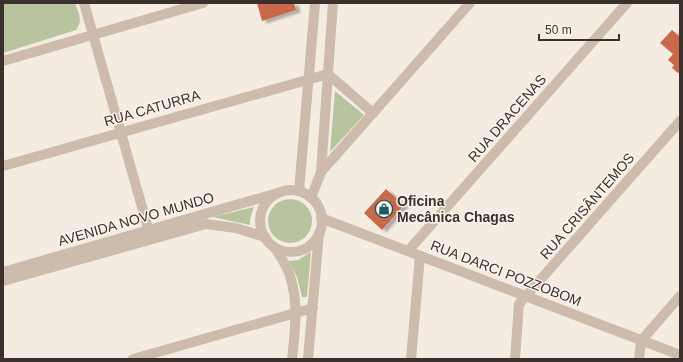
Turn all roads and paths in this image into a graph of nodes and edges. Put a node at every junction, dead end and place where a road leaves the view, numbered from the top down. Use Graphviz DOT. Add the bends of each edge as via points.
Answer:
graph roads {
  1 [pos="84,3"];
  2 [pos="203,3"];
  3 [pos="315,3"];
  4 [pos="333,3"];
  5 [pos="470,3"];
  6 [pos="627,3"];
  7 [pos="93,34"];
  8 [pos="3,61"];
  9 [pos="328,74"];
  10 [pos="310,79"];
  11 [pos="373,113"];
  12 [pos="680,121"];
  13 [pos="121,132"];
  14 [pos="3,166"];
  15 [pos="321,172"];
  16 [pos="299,191"];
  17 [pos="278,193"];
  18 [pos="311,198"];
  19 [pos="321,218"];
  20 [pos="319,232"];
  21 [pos="150,234"];
  22 [pos="265,237"];
  23 [pos="274,246"];
  24 [pos="408,251"];
  25 [pos="420,256"];
  26 [pos="3,272"];
  27 [pos="3,281"];
  28 [pos="526,296"];
  29 [pos="680,296"];
  30 [pos="313,308"];
  31 [pos="296,312"];
  32 [pos="641,340"];
  33 [pos="680,355"];
  34 [pos="133,359"];
  35 [pos="292,359"];
  36 [pos="308,359"];
  37 [pos="412,359"];
  38 [pos="515,359"];
  39 [pos="639,359"];
  1 -- 7 [label="street"];
  2 -- 7 [label="street"];
  3 -- 10 [label="street"];
  4 -- 9 [label="street"];
  5 -- 11 [label="street"];
  6 -- 24 [label="street, RUA DRACENAS"];
  7 -- 8 [label="street"];
  7 -- 13 [label="street"];
  9 -- 10 [label="street, RUA CATURRA"];
  9 -- 11 [label="street"];
  9 -- 15 [label="street"];
  10 -- 13 [label="street, RUA CATURRA"];
  10 -- 16 [label="street"];
  11 -- 15 [label="street"];
  12 -- 28 [label="street, RUA CRISÂNTEMOS"];
  13 -- 14 [label="street, RUA CATURRA"];
  13 -- 21 [label="street"];
  15 -- 18 [label="street"];
  16 -- 17 [label="street"];
  16 -- 18 [label="street"];
  17 -- 21 [label="street, AVENIDA NOVO MUNDO"];
  17 -- 22 [label="street" via="267,201 261,212 260,225"];
  18 -- 19 [label="street"];
  19 -- 20 [label="street"];
  19 -- 24 [label="street, RUA DARCI POZZOBOM"];
  20 -- 23 [label="street" via="310,244 299,250 286,251"];
  20 -- 30 [label="street"];
  21 -- 22 [label="street" via="206,224 236,228"];
  21 -- 26 [label="street, AVENIDA NOVO MUNDO"];
  21 -- 27 [label="street, AVENIDA NOVO MUNDO"];
  22 -- 23 [label="street"];
  23 -- 31 [label="street" via="290,276"];
  24 -- 25 [label="street, RUA DARCI POZZOBOM"];
  25 -- 28 [label="street, RUA DARCI POZZOBOM"];
  25 -- 37 [label="street"];
  28 -- 32 [label="street, RUA DARCI POZZOBOM"];
  28 -- 38 [label="street, RUA CRISÂNTEMOS" via="519,304"];
  29 -- 32 [label="street"];
  30 -- 31 [label="street"];
  30 -- 36 [label="street"];
  31 -- 34 [label="street"];
  31 -- 35 [label="street"];
  32 -- 33 [label="street, RUA DARCI POZZOBOM"];
  32 -- 39 [label="street"];
}
